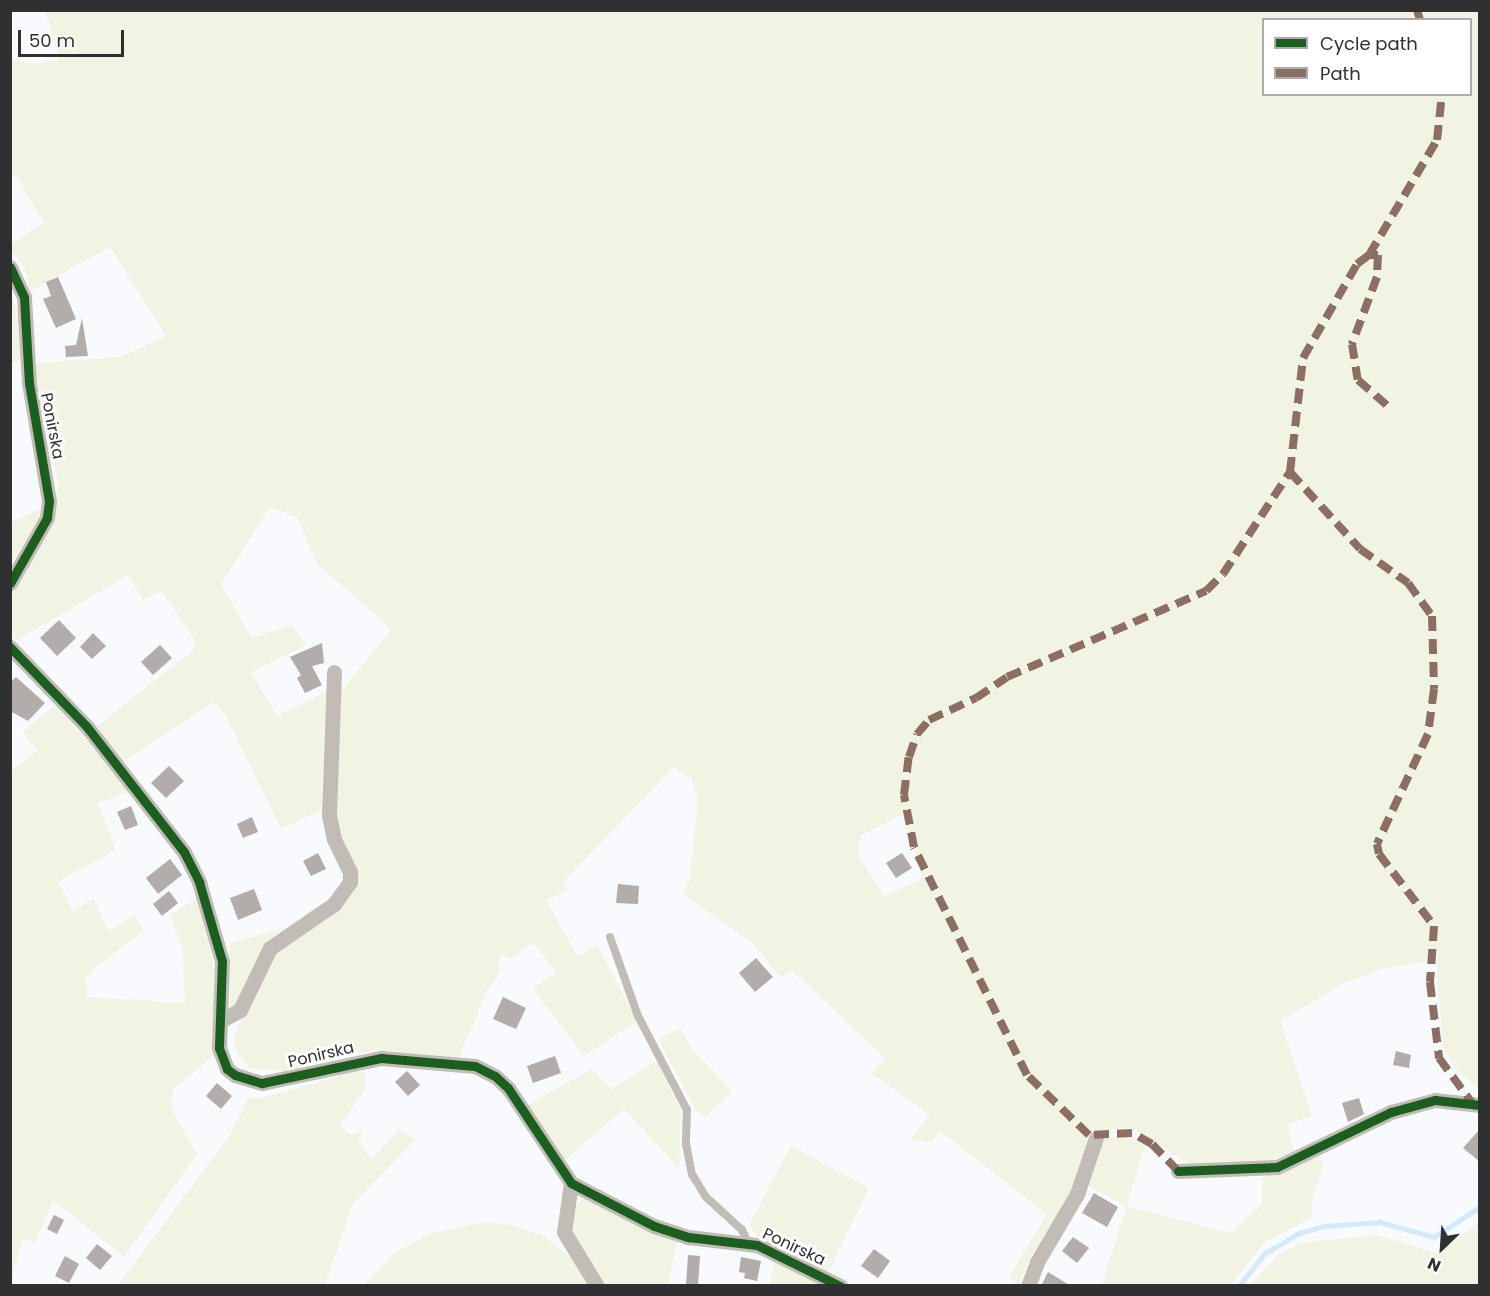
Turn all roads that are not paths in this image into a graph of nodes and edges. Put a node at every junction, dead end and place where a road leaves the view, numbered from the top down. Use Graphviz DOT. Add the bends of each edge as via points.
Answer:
graph roads {
  1 [pos="10,267"];
  2 [pos="10,584"];
  3 [pos="10,647"];
  4 [pos="334,672"];
  5 [pos="610,937"];
  6 [pos="222,1020"];
  7 [pos="1479,1105"];
  8 [pos="1096,1138"];
  9 [pos="1178,1171"];
  10 [pos="571,1183"];
  11 [pos="748,1243"];
  12 [pos="597,1286"];
  13 [pos="840,1286"];
  14 [pos="1028,1286"];
  1 -- 2 [label="street, Ponirska" via="24,297 28,383 49,501 46,518"];
  3 -- 6 [label="street, Ponirska" via="87,727 184,852 199,882 222,961"];
  4 -- 6 [label="street" via="329,815 350,882 334,904 276,942 240,1010"];
  5 -- 11 [label="lane" via="638,1016 687,1110 692,1174 706,1197 742,1230"];
  6 -- 10 [label="street, Ponirska" via="222,1059 227,1069 249,1082 262,1083 381,1058 463,1063 485,1070 508,1088"];
  7 -- 9 [label="street" via="1435,1100 1391,1112 1277,1167"];
  8 -- 14 [label="street" via="1077,1194 1037,1262"];
  10 -- 11 [label="street, Ponirska" via="672,1233"];
  10 -- 12 [label="street" via="564,1232"];
  11 -- 13 [label="street, Ponirska"];
}
